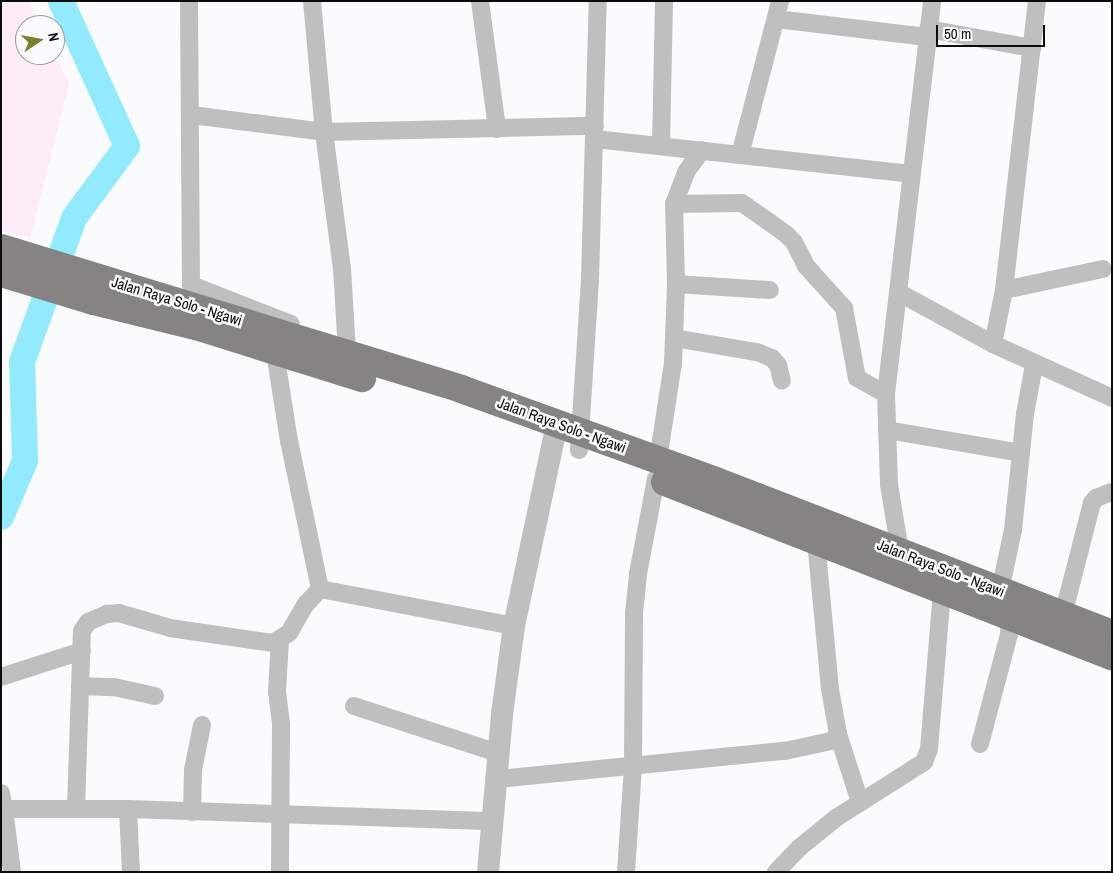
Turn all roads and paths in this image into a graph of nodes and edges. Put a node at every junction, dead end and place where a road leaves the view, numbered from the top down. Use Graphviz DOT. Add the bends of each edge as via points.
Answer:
graph roads {
  1 [pos="189,1"];
  2 [pos="312,1"];
  3 [pos="480,1"];
  4 [pos="598,1"];
  5 [pos="664,1"];
  6 [pos="780,1"];
  7 [pos="932,1"];
  8 [pos="1037,1"];
  9 [pos="776,19"];
  10 [pos="928,33"];
  11 [pos="1032,48"];
  12 [pos="192,115"];
  13 [pos="497,129"];
  14 [pos="324,132"];
  15 [pos="595,132"];
  16 [pos="661,145"];
  17 [pos="702,150"];
  18 [pos="740,155"];
  19 [pos="911,174"];
  20 [pos="674,204"];
  21 [pos="8,262"];
  22 [pos="1102,270"];
  23 [pos="676,284"];
  24 [pos="85,286"];
  25 [pos="770,290"];
  26 [pos="1004,290"];
  27 [pos="898,292"];
  28 [pos="674,338"];
  29 [pos="993,344"];
  30 [pos="347,348"];
  31 [pos="275,353"];
  32 [pos="1034,365"];
  33 [pos="782,381"];
  34 [pos="886,394"];
  35 [pos="1112,398"];
  36 [pos="887,430"];
  37 [pos="568,437"];
  38 [pos="1021,453"];
  39 [pos="657,469"];
  40 [pos="1112,492"];
  41 [pos="816,542"];
  42 [pos="900,552"];
  43 [pos="320,589"];
  44 [pos="942,591"];
  45 [pos="1000,591"];
  46 [pos="1063,615"];
  47 [pos="1010,618"];
  48 [pos="514,626"];
  49 [pos="1112,634"];
  50 [pos="280,640"];
  51 [pos="82,651"];
  52 [pos="1112,656"];
  53 [pos="1,677"];
  54 [pos="80,686"];
  55 [pos="155,696"];
  56 [pos="354,706"];
  57 [pos="202,725"];
  58 [pos="838,734"];
  59 [pos="980,744"];
  60 [pos="498,754"];
  61 [pos="633,766"];
  62 [pos="496,779"];
  63 [pos="2,801"];
  64 [pos="860,802"];
  65 [pos="76,809"];
  66 [pos="128,809"];
  67 [pos="192,812"];
  68 [pos="281,816"];
  69 [pos="494,821"];
  70 [pos="4,837"];
  71 [pos="12,872"];
  72 [pos="131,872"];
  73 [pos="280,872"];
  74 [pos="488,872"];
  75 [pos="626,872"];
  76 [pos="776,872"];
  1 -- 12 [label="street"];
  2 -- 14 [label="street"];
  3 -- 13 [label="street"];
  4 -- 15 [label="street"];
  5 -- 16 [label="street"];
  6 -- 9 [label="street"];
  7 -- 10 [label="street"];
  8 -- 11 [label="street"];
  9 -- 10 [label="street"];
  9 -- 18 [label="street"];
  10 -- 11 [label="street"];
  10 -- 19 [label="street"];
  11 -- 26 [label="street"];
  12 -- 14 [label="street"];
  12 -- 30 [label="street" via="192,286"];
  13 -- 14 [label="street"];
  13 -- 15 [label="street"];
  14 -- 30 [label="street" via="342,268"];
  15 -- 16 [label="street"];
  15 -- 37 [label="street"];
  16 -- 17 [label="street"];
  17 -- 18 [label="street"];
  17 -- 20 [label="street" via="686,172"];
  18 -- 19 [label="street"];
  19 -- 27 [label="street"];
  20 -- 23 [label="street"];
  20 -- 34 [label="street" via="742,203 786,234 794,242 806,266 844,308 857,378"];
  21 -- 24 [label="highway, Jalan Raya Solo - Ngawi"];
  22 -- 26 [label="street"];
  23 -- 25 [label="street"];
  23 -- 28 [label="street"];
  24 -- 30 [label="highway, Jalan Raya Solo - Ngawi"];
  24 -- 31 [label="highway, Jalan Raya Solo - Ngawi"];
  26 -- 29 [label="street"];
  27 -- 29 [label="street"];
  27 -- 34 [label="street"];
  28 -- 33 [label="street" via="757,352 772,358 778,365"];
  28 -- 39 [label="street"];
  29 -- 32 [label="street"];
  30 -- 37 [label="highway, Jalan Raya Solo - Ngawi" via="461,389"];
  31 -- 37 [label="highway, Jalan Raya Solo - Ngawi"];
  31 -- 43 [label="street" via="288,441"];
  32 -- 35 [label="street"];
  32 -- 38 [label="street"];
  34 -- 36 [label="street"];
  36 -- 38 [label="street"];
  36 -- 42 [label="street" via="889,484"];
  37 -- 39 [label="highway, Jalan Raya Solo - Ngawi"];
  37 -- 48 [label="street"];
  38 -- 45 [label="street" via="1013,530"];
  39 -- 41 [label="highway, Jalan Raya Solo - Ngawi"];
  39 -- 42 [label="highway, Jalan Raya Solo - Ngawi"];
  39 -- 61 [label="street" via="634,613"];
  40 -- 46 [label="street" via="1092,503"];
  41 -- 44 [label="highway, Jalan Raya Solo - Ngawi"];
  41 -- 58 [label="street" via="830,689"];
  42 -- 45 [label="highway, Jalan Raya Solo - Ngawi"];
  43 -- 48 [label="street"];
  43 -- 50 [label="street"];
  44 -- 47 [label="highway, Jalan Raya Solo - Ngawi"];
  44 -- 64 [label="street" via="927,756 910,772"];
  45 -- 46 [label="highway, Jalan Raya Solo - Ngawi"];
  46 -- 49 [label="highway, Jalan Raya Solo - Ngawi"];
  47 -- 52 [label="highway, Jalan Raya Solo - Ngawi"];
  47 -- 59 [label="street"];
  48 -- 60 [label="street"];
  50 -- 51 [label="street" via="262,643 170,628 119,612 88,622 82,631"];
  50 -- 68 [label="street" via="277,692 281,725"];
  51 -- 53 [label="street"];
  51 -- 54 [label="street"];
  54 -- 55 [label="street" via="114,687"];
  54 -- 65 [label="street"];
  56 -- 60 [label="street"];
  57 -- 67 [label="street" via="193,770"];
  58 -- 61 [label="street" via="818,746"];
  58 -- 64 [label="street"];
  60 -- 62 [label="street"];
  61 -- 62 [label="street"];
  61 -- 75 [label="street"];
  62 -- 69 [label="street"];
  63 -- 65 [label="street"];
  63 -- 70 [label="street"];
  64 -- 76 [label="street" via="799,848"];
  65 -- 66 [label="street"];
  66 -- 67 [label="street"];
  66 -- 72 [label="street"];
  67 -- 68 [label="street"];
  68 -- 69 [label="street"];
  68 -- 73 [label="street"];
  69 -- 74 [label="street"];
  70 -- 71 [label="street"];
}
